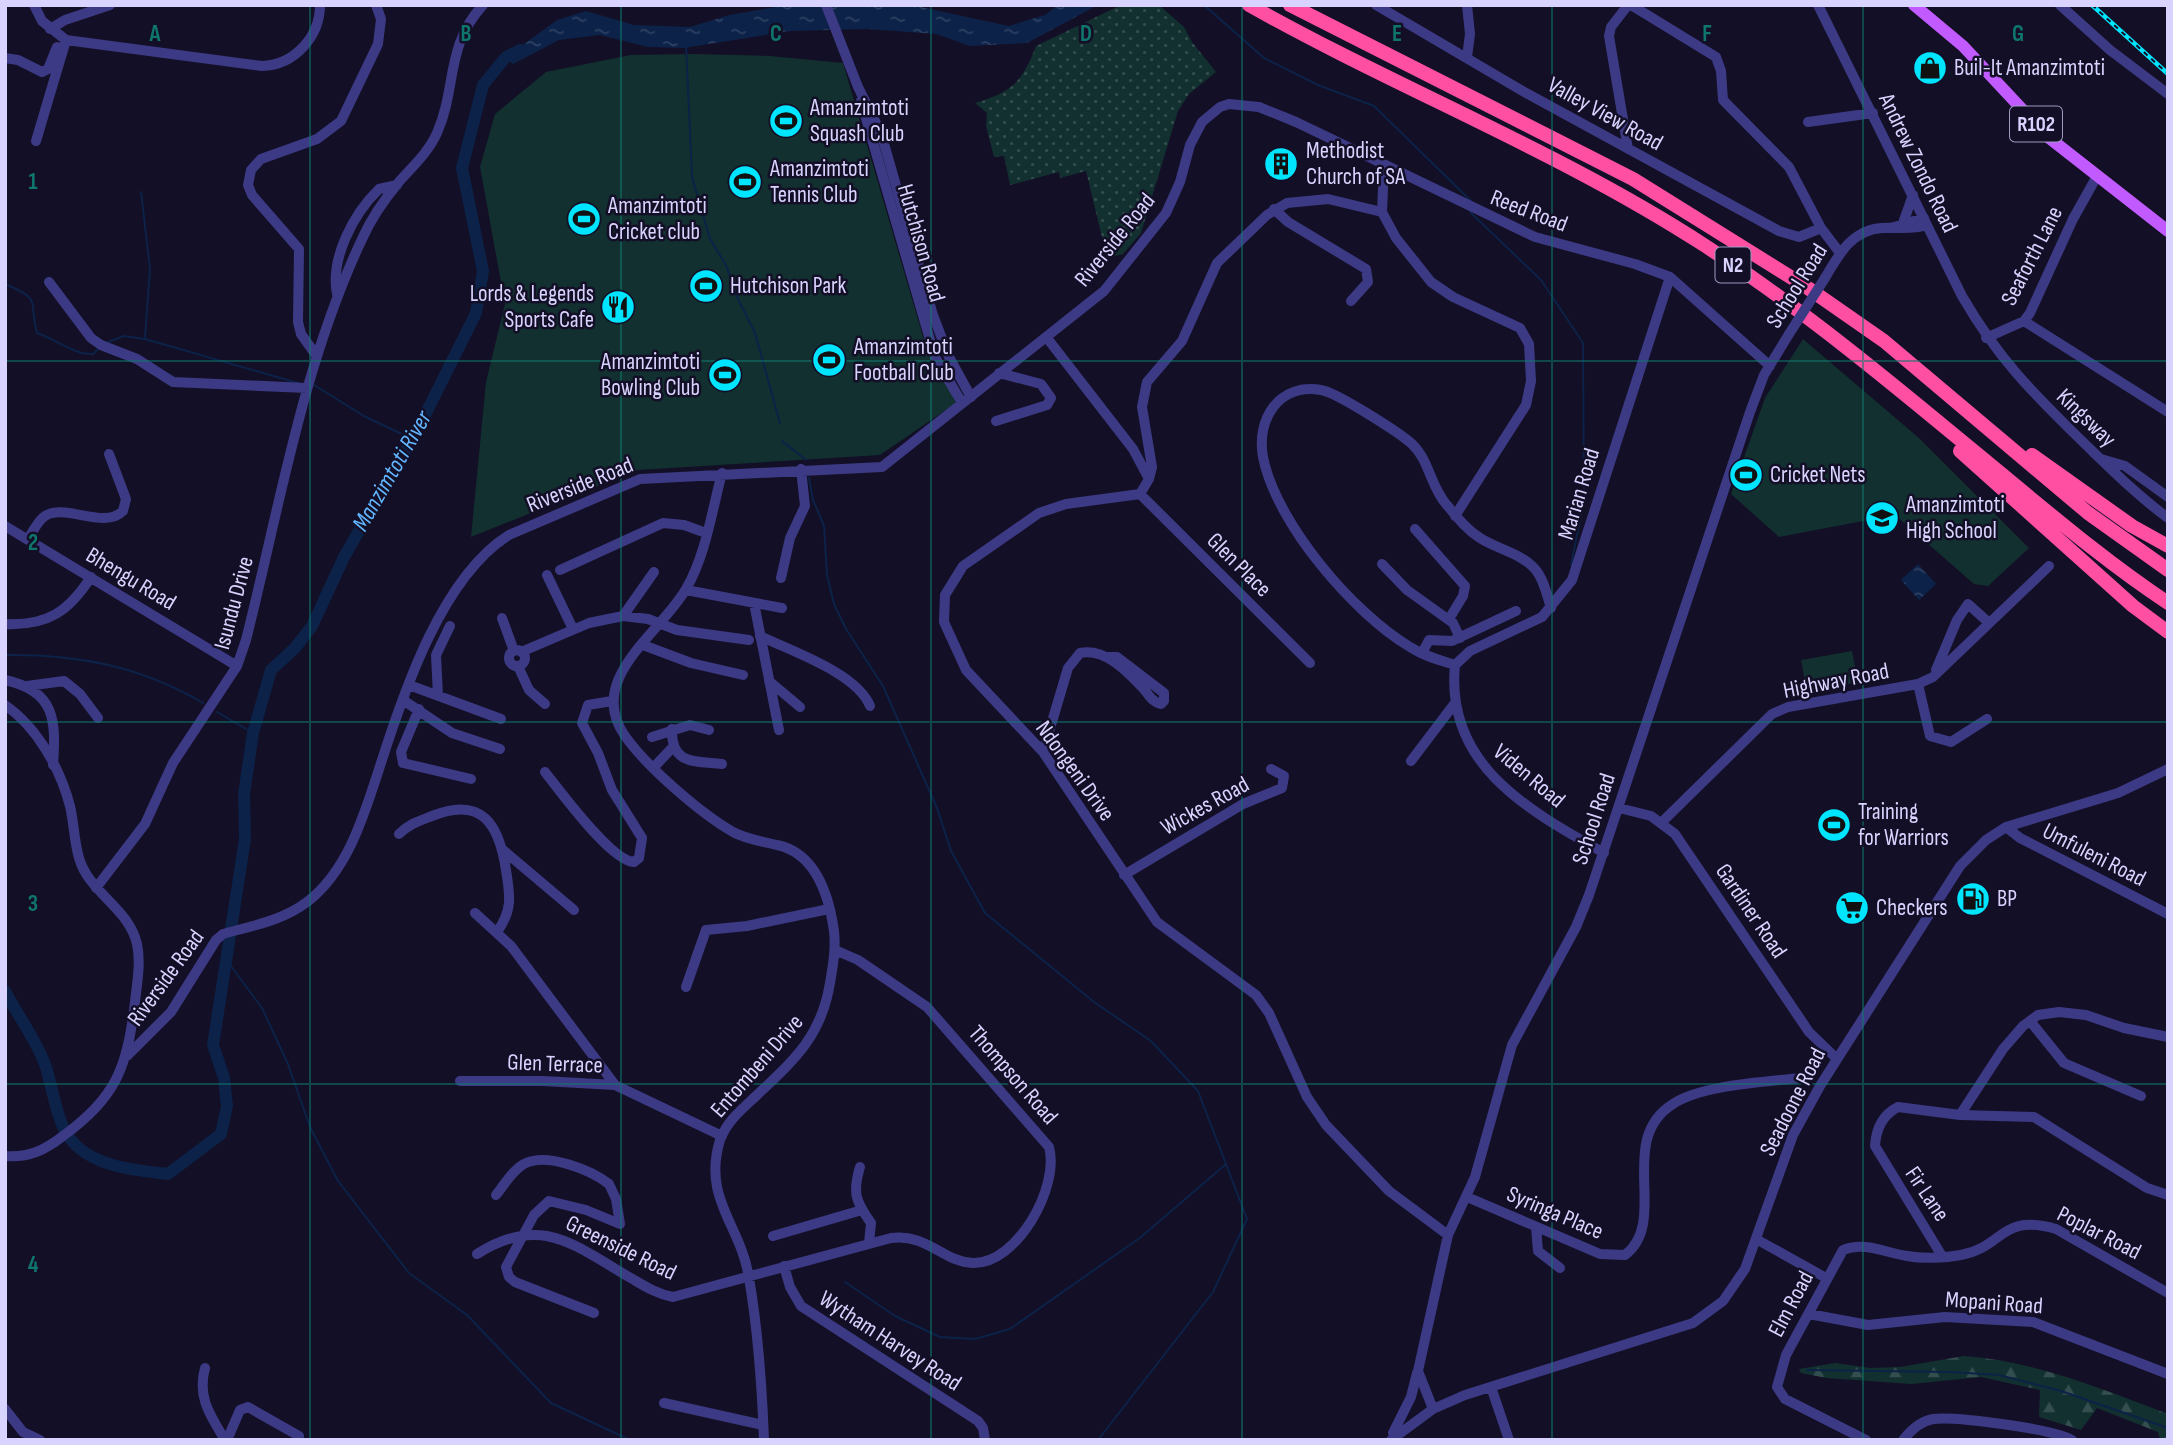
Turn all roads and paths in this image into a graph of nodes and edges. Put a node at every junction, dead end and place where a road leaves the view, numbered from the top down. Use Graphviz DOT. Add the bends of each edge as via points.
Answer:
graph roads {
  1 [pos="34,5"];
  2 [pos="110,5"];
  3 [pos="320,5"];
  4 [pos="376,5"];
  5 [pos="483,5"];
  6 [pos="826,5"];
  7 [pos="1249,5"];
  8 [pos="1290,5"];
  9 [pos="1376,5"];
  10 [pos="1467,5"];
  11 [pos="1629,5"];
  12 [pos="1818,5"];
  13 [pos="1914,5"];
  14 [pos="2060,5"];
  15 [pos="50,29"];
  16 [pos="63,38"];
  17 [pos="1467,57"];
  18 [pos="5,58"];
  19 [pos="858,87"];
  20 [pos="2168,94"];
  21 [pos="1259,107"];
  22 [pos="1873,113"];
  23 [pos="1808,122"];
  24 [pos="36,141"];
  25 [pos="1628,149"];
  26 [pos="1384,166"];
  27 [pos="2097,176"];
  28 [pos="1913,195"];
  29 [pos="1274,209"];
  30 [pos="1382,212"];
  31 [pos="1925,221"];
  32 [pos="1906,226"];
  33 [pos="1821,228"];
  34 [pos="2168,232"];
  35 [pos="1936,243"];
  36 [pos="1840,253"];
  37 [pos="1670,277"];
  38 [pos="49,282"];
  39 [pos="1351,301"];
  40 [pos="2024,321"];
  41 [pos="1048,338"];
  42 [pos="1986,338"];
  43 [pos="316,355"];
  44 [pos="1770,366"];
  45 [pos="999,373"];
  46 [pos="958,374"];
  47 [pos="307,388"];
  48 [pos="981,388"];
  49 [pos="1900,390"];
  50 [pos="966,400"];
  51 [pos="2168,412"];
  52 [pos="996,421"];
  53 [pos="2009,444"];
  54 [pos="109,454"];
  55 [pos="2100,458"];
  56 [pos="801,469"];
  57 [pos="722,473"];
  58 [pos="1149,479"];
  59 [pos="1140,494"];
  60 [pos="2168,497"];
  61 [pos="1455,516"];
  62 [pos="2168,518"];
  63 [pos="5,526"];
  64 [pos="1415,529"];
  65 [pos="706,533"];
  66 [pos="28,539"];
  67 [pos="2168,546"];
  68 [pos="1382,564"];
  69 [pos="2049,566"];
  70 [pos="560,570"];
  71 [pos="2168,570"];
  72 [pos="654,572"];
  73 [pos="547,575"];
  74 [pos="90,577"];
  75 [pos="781,578"];
  76 [pos="686,590"];
  77 [pos="754,603"];
  78 [pos="2168,603"];
  79 [pos="782,608"];
  80 [pos="1551,608"];
  81 [pos="1516,611"];
  82 [pos="623,616"];
  83 [pos="502,618"];
  84 [pos="1449,619"];
  85 [pos="1988,622"];
  86 [pos="660,623"];
  87 [pos="5,624"];
  88 [pos="450,626"];
  89 [pos="573,629"];
  90 [pos="2168,632"];
  91 [pos="760,636"];
  92 [pos="1460,638"];
  93 [pos="749,640"];
  94 [pos="643,645"];
  95 [pos="518,651"];
  96 [pos="1422,653"];
  97 [pos="1106,657"];
  98 [pos="1310,663"];
  99 [pos="1454,665"];
  100 [pos="237,666"];
  101 [pos="743,675"];
  102 [pos="1933,677"];
  103 [pos="5,680"];
  104 [pos="769,681"];
  105 [pos="1918,684"];
  106 [pos="409,685"];
  107 [pos="26,686"];
  108 [pos="438,696"];
  109 [pos="403,700"];
  110 [pos="612,701"];
  111 [pos="1455,703"];
  112 [pos="545,704"];
  113 [pos="5,705"];
  114 [pos="870,706"];
  115 [pos="800,707"];
  116 [pos="418,709"];
  117 [pos="98,718"];
  118 [pos="501,719"];
  119 [pos="1987,719"];
  120 [pos="672,729"];
  121 [pos="709,730"];
  122 [pos="779,730"];
  123 [pos="652,737"];
  124 [pos="673,747"];
  125 [pos="500,749"];
  126 [pos="1043,752"];
  127 [pos="1411,761"];
  128 [pos="53,765"];
  129 [pos="722,765"];
  130 [pos="654,766"];
  131 [pos="1271,769"];
  132 [pos="2168,769"];
  133 [pos="545,772"];
  134 [pos="471,779"];
  135 [pos="1619,808"];
  136 [pos="1662,822"];
  137 [pos="2006,827"];
  138 [pos="399,834"];
  139 [pos="503,849"];
  140 [pos="1604,853"];
  141 [pos="1124,875"];
  142 [pos="96,888"];
  143 [pos="830,909"];
  144 [pos="574,911"];
  145 [pos="475,913"];
  146 [pos="2168,914"];
  147 [pos="497,932"];
  148 [pos="835,950"];
  149 [pos="686,987"];
  150 [pos="2030,1021"];
  151 [pos="2168,1037"];
  152 [pos="127,1056"];
  153 [pos="1836,1058"];
  154 [pos="1800,1077"];
  155 [pos="460,1081"];
  156 [pos="615,1085"];
  157 [pos="2141,1096"];
  158 [pos="1960,1115"];
  159 [pos="722,1136"];
  160 [pos="5,1156"];
  161 [pos="860,1167"];
  162 [pos="496,1195"];
  163 [pos="2168,1195"];
  164 [pos="1467,1197"];
  165 [pos="862,1210"];
  166 [pos="1536,1227"];
  167 [pos="525,1233"];
  168 [pos="1448,1235"];
  169 [pos="773,1236"];
  170 [pos="1756,1239"];
  171 [pos="869,1243"];
  172 [pos="1850,1247"];
  173 [pos="477,1254"];
  174 [pos="1942,1256"];
  175 [pos="784,1266"];
  176 [pos="1560,1268"];
  177 [pos="749,1278"];
  178 [pos="1826,1278"];
  179 [pos="2168,1293"];
  180 [pos="594,1313"];
  181 [pos="1809,1314"];
  182 [pos="205,1368"];
  183 [pos="1418,1371"];
  184 [pos="2168,1374"];
  185 [pos="1492,1387"];
  186 [pos="664,1403"];
  187 [pos="5,1409"];
  188 [pos="1433,1409"];
  189 [pos="763,1425"];
  190 [pos="299,1436"];
  191 [pos="40,1440"];
  192 [pos="226,1440"];
  193 [pos="764,1440"];
  194 [pos="985,1440"];
  195 [pos="1390,1440"];
  196 [pos="1509,1440"];
  197 [pos="1866,1440"];
  198 [pos="1903,1440"];
  199 [pos="2072,1440"];
  1 -- 15 [label="street"];
  2 -- 15 [label="street"];
  3 -- 16 [label="street" via="315,35 269,66 213,62"];
  4 -- 43 [label="street" via="381,19 378,44 341,121 317,139 261,159 249,178 252,195 299,249 298,322"];
  5 -- 43 [label="street, Isundu Drive" via="456,47 435,137 373,218 337,295"];
  6 -- 19 [label="street, Hutchison Road"];
  7 -- 49 [label="highway, N2" via="1622,195 1788,303"];
  8 -- 53 [label="highway, N2" via="1633,179 1884,341"];
  9 -- 17 [label="street, Valley View Road"];
  10 -- 17 [label="street"];
  11 -- 25 [label="street" via="1609,36"];
  11 -- 33 [label="street" via="1716,57 1721,96 1789,167"];
  12 -- 22 [label="street, Andrew Zondo Road"];
  13 -- 27 [label="main road, R102" via="1963,46 2048,137"];
  14 -- 20 [label="street"];
  15 -- 16 [label="street"];
  16 -- 18 [label="street" via="45,72"];
  16 -- 24 [label="street"];
  17 -- 25 [label="street, Valley View Road"];
  19 -- 46 [label="street, Hutchison Road" via="881,133 933,316"];
  19 -- 50 [label="street, Hutchison Road" via="935,356"];
  21 -- 26 [label="street, Reed Road"];
  21 -- 41 [label="street, Riverside Road" via="1228,104 1202,122 1177,191 1161,219 1104,291"];
  22 -- 23 [label="street"];
  22 -- 28 [label="street, Andrew Zondo Road"];
  25 -- 33 [label="street, Valley View Road" via="1790,236"];
  26 -- 30 [label="street"];
  26 -- 37 [label="street, Reed Road" via="1535,237"];
  27 -- 34 [label="main road, R102"];
  27 -- 40 [label="street, Seaforth Lane"];
  28 -- 31 [label="street, Andrew Zondo Road"];
  28 -- 32 [label="street"];
  29 -- 30 [label="street" via="1296,200 1328,200"];
  29 -- 39 [label="street" via="1366,269 1368,282"];
  29 -- 58 [label="street" via="1217,263 1182,341 1147,382 1142,407 1152,467"];
  30 -- 61 [label="street" via="1396,238 1432,282 1453,297 1520,328 1528,344 1531,382 1526,405"];
  31 -- 32 [label="street, School Road"];
  31 -- 35 [label="street, Andrew Zondo Road"];
  32 -- 35 [label="street"];
  32 -- 36 [label="street, School Road" via="1864,232"];
  33 -- 36 [label="street"];
  35 -- 42 [label="street, Andrew Zondo Road"];
  36 -- 44 [label="street, School Road, bridge"];
  37 -- 44 [label="street, Reed Road"];
  37 -- 80 [label="street, Marian Road" via="1578,564 1568,587"];
  38 -- 47 [label="street" via="91,338 173,382"];
  40 -- 42 [label="street, Seaforth Lane"];
  40 -- 51 [label="street"];
  41 -- 45 [label="street, Riverside Road"];
  41 -- 58 [label="street" via="1133,449"];
  42 -- 55 [label="street, Kingsway" via="2023,384"];
  43 -- 47 [label="street, Isundu Drive"];
  44 -- 135 [label="street, School Road" via="1750,412"];
  45 -- 48 [label="street, Riverside Road"];
  45 -- 52 [label="street" via="1041,384 1051,398 1047,405"];
  46 -- 48 [label="street"];
  46 -- 50 [label="street, Hutchison Road"];
  47 -- 100 [label="street, Isundu Drive"];
  48 -- 50 [label="street, Riverside Road"];
  49 -- 78 [label="highway, N2" via="2095,551"];
  49 -- 90 [label="highway" via="1910,405 1974,464"];
  50 -- 56 [label="street, Riverside Road" via="882,467"];
  53 -- 67 [label="highway" via="2031,453 2132,526"];
  53 -- 71 [label="highway, N2" via="2088,513"];
  54 -- 66 [label="street" via="126,499 123,511 113,517 51,513"];
  55 -- 60 [label="street" via="2125,466"];
  55 -- 62 [label="street, Kingsway"];
  56 -- 57 [label="street, Riverside Road"];
  56 -- 75 [label="street" via="805,506 790,538"];
  57 -- 65 [label="street"];
  57 -- 106 [label="street, Riverside Road" via="629,482 492,546 434,624"];
  58 -- 59 [label="street"];
  59 -- 98 [label="street, Glen Place"];
  59 -- 126 [label="street, Ndongeni Drive" via="1066,504 1039,513 963,566 945,595 944,622 966,670"];
  61 -- 80 [label="street" via="1480,538 1536,570"];
  61 -- 96 [label="street" via="1414,446 1334,395 1323,390 1300,391 1269,409 1262,433 1263,458 1289,520 1367,613"];
  63 -- 66 [label="street, Bhengu Road"];
  64 -- 84 [label="street" via="1465,586"];
  65 -- 70 [label="street" via="663,523"];
  65 -- 76 [label="street"];
  66 -- 74 [label="street, Bhengu Road"];
  68 -- 84 [label="street" via="1407,590"];
  69 -- 85 [label="street, Highway Road"];
  72 -- 82 [label="street"];
  73 -- 89 [label="street"];
  74 -- 87 [label="street" via="76,599 57,615"];
  74 -- 100 [label="street, Bhengu Road"];
  76 -- 77 [label="street"];
  76 -- 86 [label="street"];
  77 -- 79 [label="street"];
  77 -- 91 [label="street"];
  80 -- 99 [label="street, Marian Road" via="1526,627 1469,651"];
  81 -- 92 [label="street"];
  82 -- 86 [label="street"];
  82 -- 89 [label="street"];
  83 -- 95 [label="street"];
  84 -- 92 [label="street"];
  85 -- 102 [label="street, Highway Road"];
  85 -- 102 [label="street" via="1968,604"];
  86 -- 93 [label="street" via="677,631"];
  86 -- 94 [label="street"];
  88 -- 108 [label="street" via="436,655"];
  89 -- 95 [label="street"];
  91 -- 104 [label="street"];
  91 -- 114 [label="street" via="834,673 862,692"];
  92 -- 96 [label="street" via="1446,643 1429,640"];
  94 -- 101 [label="street"];
  94 -- 110 [label="street" via="616,681"];
  95 -- 112 [label="street" via="525,659 518,666 529,690"];
  96 -- 99 [label="street"];
  97 -- 97 [label="street" via="1154,702 1163,703 1164,693 1117,657"];
  97 -- 126 [label="street" via="1089,651 1072,660"];
  99 -- 111 [label="street, Viden Road"];
  100 -- 142 [label="street, Isundu Drive" via="181,749 145,824"];
  102 -- 105 [label="street, Highway Road"];
  103 -- 107 [label="street"];
  104 -- 115 [label="street"];
  104 -- 122 [label="street"];
  105 -- 119 [label="street" via="1933,739 1951,741"];
  105 -- 136 [label="street, Highway Road" via="1780,710"];
  106 -- 108 [label="street"];
  106 -- 109 [label="street, Riverside Road"];
  107 -- 117 [label="street" via="64,681"];
  107 -- 128 [label="street" via="45,702 55,720"];
  108 -- 118 [label="street"];
  109 -- 116 [label="street"];
  109 -- 152 [label="street, Riverside Road" via="363,820 326,886 304,905 252,928 223,934 171,1012"];
  110 -- 130 [label="street, Entombeni Drive" via="625,736"];
  110 -- 133 [label="street" via="588,705 582,723 612,790 642,838 639,858 625,861 587,824"];
  111 -- 127 [label="street"];
  111 -- 140 [label="street, Viden Road" via="1465,738 1486,772 1549,820"];
  113 -- 128 [label="street" via="31,729"];
  116 -- 125 [label="street" via="452,733"];
  116 -- 134 [label="street" via="401,752 403,764"];
  120 -- 121 [label="street" via="690,725"];
  120 -- 123 [label="street"];
  120 -- 124 [label="street"];
  124 -- 129 [label="street" via="688,760"];
  124 -- 130 [label="street"];
  126 -- 141 [label="street, Ndongeni Drive"];
  128 -- 142 [label="street" via="70,807 79,858"];
  130 -- 143 [label="street, Entombeni Drive" via="717,822 749,839 796,851 814,870"];
  131 -- 141 [label="street, Wickes Road" via="1284,776 1282,788 1243,804"];
  132 -- 137 [label="street, Seadoone Road" via="2118,793"];
  135 -- 136 [label="street, Gardiner Road"];
  135 -- 140 [label="street, School Road"];
  136 -- 153 [label="street, Gardiner Road" via="1675,834 1809,1031"];
  137 -- 146 [label="street, Umfuleni Road"];
  137 -- 153 [label="street, Seadoone Road" via="1960,866"];
  138 -- 139 [label="street" via="415,822 447,810 467,809 486,818"];
  139 -- 144 [label="street"];
  139 -- 147 [label="street" via="511,902"];
  140 -- 164 [label="street, School Road" via="1576,927 1512,1045"];
  141 -- 168 [label="street, Ndongeni Drive" via="1157,922 1263,1003 1307,1097 1326,1125 1389,1191"];
  142 -- 152 [label="street" via="123,916 137,943 138,976"];
  143 -- 148 [label="street, Entombeni Drive"];
  143 -- 149 [label="street" via="706,930"];
  145 -- 147 [label="street"];
  147 -- 156 [label="street"];
  148 -- 159 [label="street, Entombeni Drive" via="819,1027 791,1063 739,1111"];
  148 -- 171 [label="street, Thompson Road" via="858,960 927,1007 1042,1136 1052,1159 1048,1190 1033,1218 1019,1237 991,1257 969,1262 913,1237"];
  150 -- 151 [label="street" via="2047,1013 2070,1012"];
  150 -- 157 [label="street" via="2064,1063"];
  150 -- 158 [label="street" via="2003,1049"];
  152 -- 160 [label="street" via="112,1091 88,1118 32,1155"];
  153 -- 170 [label="street, Seadoone Road" via="1793,1135"];
  154 -- 166 [label="street, Syringa Place" via="1721,1088 1681,1099 1653,1120 1645,1146 1640,1238 1625,1255 1600,1254"];
  155 -- 156 [label="street, Glen Terrace"];
  156 -- 159 [label="street, Glen Terrace"];
  158 -- 163 [label="street" via="2034,1117 2147,1188"];
  158 -- 174 [label="street, Fir Lane" via="1908,1106 1888,1112 1876,1137 1878,1156"];
  159 -- 177 [label="street, Entombeni Drive" via="715,1161 717,1194"];
  161 -- 165 [label="street" via="856,1203"];
  162 -- 167 [label="street" via="520,1166 543,1160 586,1173 613,1189 620,1224 548,1201"];
  164 -- 166 [label="street, Syringa Place"];
  164 -- 168 [label="street, School Road"];
  165 -- 169 [label="street"];
  165 -- 171 [label="street" via="871,1223"];
  166 -- 176 [label="street" via="1538,1251"];
  167 -- 173 [label="street, Greenside Road" via="493,1243"];
  167 -- 177 [label="street, Greenside Road" via="561,1238 663,1295 685,1296"];
  167 -- 180 [label="street" via="508,1260 509,1277 530,1290"];
  168 -- 183 [label="street, School Road"];
  170 -- 178 [label="street"];
  170 -- 185 [label="street, Seadoone Road" via="1745,1269 1723,1301 1693,1322"];
  171 -- 175 [label="street, Thompson Road"];
  172 -- 174 [label="street, Poplar Road" via="1911,1257"];
  172 -- 178 [label="street, Elm Road" via="1837,1258"];
  174 -- 179 [label="street, Poplar Road" via="1970,1252 2006,1229 2036,1223 2056,1229"];
  175 -- 177 [label="street, Thompson Road"];
  175 -- 194 [label="street, Wytham Harvey Road" via="801,1306 978,1421"];
  177 -- 189 [label="street, Entombeni Drive"];
  178 -- 181 [label="street, Elm Road"];
  181 -- 184 [label="street, Mopani Road" via="1868,1325 1945,1317 2033,1322"];
  181 -- 197 [label="street, Elm Road" via="1780,1368 1777,1387 1785,1399"];
  182 -- 192 [label="street" via="202,1398"];
  183 -- 188 [label="street"];
  183 -- 195 [label="street, School Road"];
  185 -- 188 [label="street, Seadoone Road"];
  185 -- 196 [label="street"];
  186 -- 189 [label="street"];
  187 -- 191 [label="street" via="23,1432"];
  188 -- 195 [label="street"];
  189 -- 193 [label="street, Entombeni Drive"];
  190 -- 192 [label="street" via="243,1407"];
  198 -- 199 [label="street" via="1921,1423 1946,1419 2037,1429"];
}
